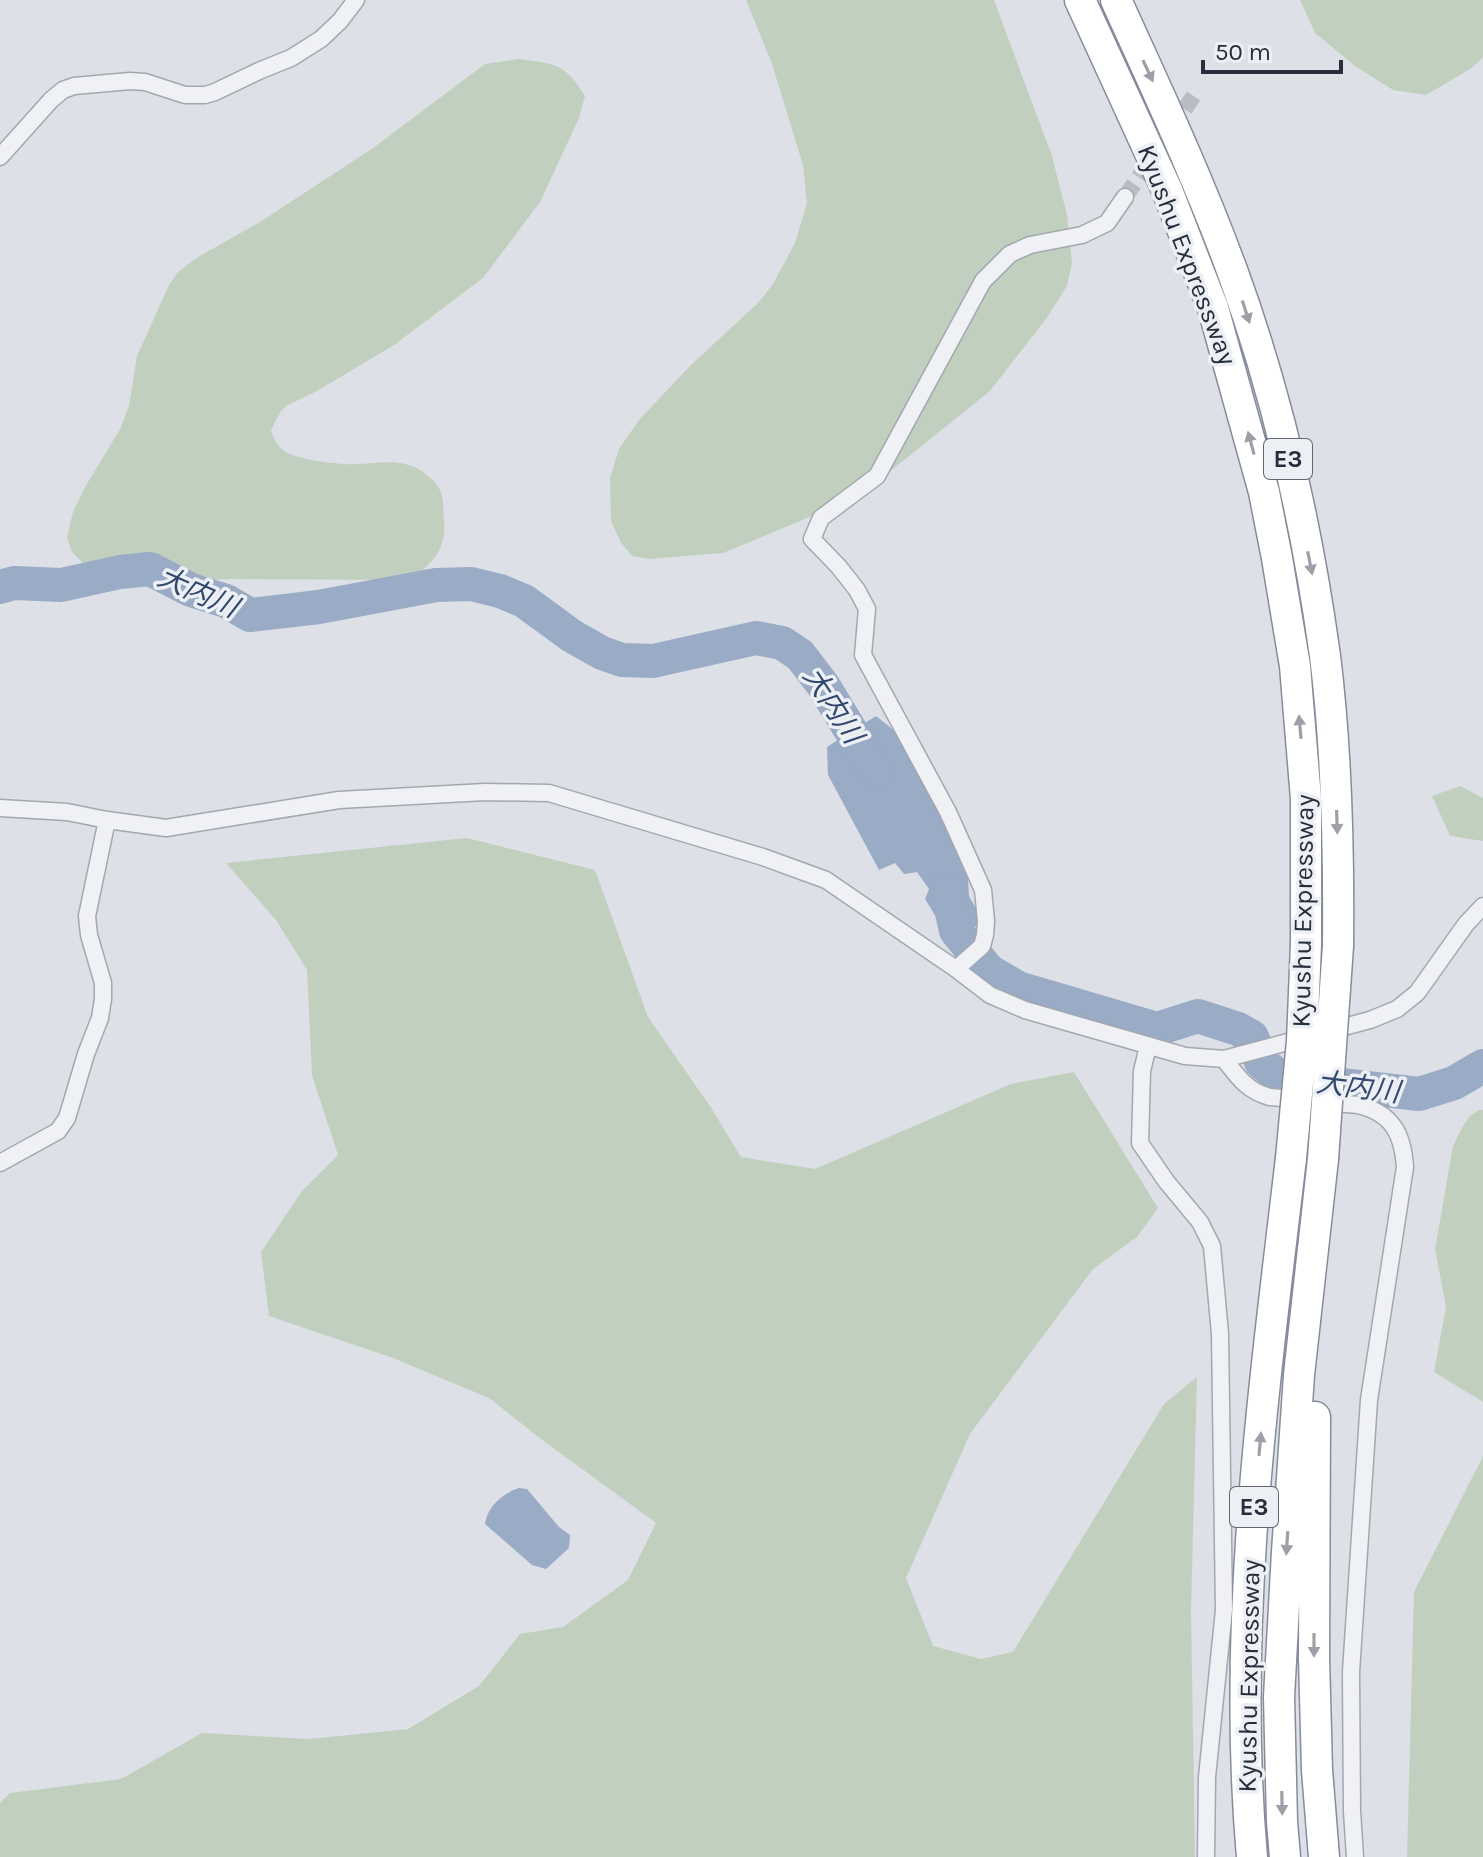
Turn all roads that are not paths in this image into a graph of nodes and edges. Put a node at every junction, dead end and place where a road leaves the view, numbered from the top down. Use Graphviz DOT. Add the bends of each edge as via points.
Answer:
graph roads {
  1 [pos="356,0"];
  2 [pos="1080,0"];
  3 [pos="1116,0"];
  4 [pos="0,157"];
  5 [pos="1125,197"];
  6 [pos="0,808"];
  7 [pos="107,820"];
  8 [pos="1483,906"];
  9 [pos="956,969"];
  10 [pos="1148,1046"];
  11 [pos="1224,1059"];
  12 [pos="0,1163"];
  13 [pos="1319,1203"];
  14 [pos="1206,1857"];
  15 [pos="1252,1857"];
  16 [pos="1285,1857"];
  17 [pos="1324,1857"];
  18 [pos="1355,1857"];
  1 -- 4 [label="street" via="321,39 215,92 185,95 130,81 63,90"];
  15 -- 2 [label="highway, Kyushu Expressway / E3, one-way, bridge" via="1244,1673 1250,1543 1302,1041 1306,944 1306,799 1296,680 1264,492 1213,308 1167,190"];
  3 -- 13 [label="highway, Kyushu Expressway / E3, one-way, bridge" via="1234,275 1295,488 1321,629 1339,861"];
  5 -- 9 [label="street" via="1107,223 1010,254 983,281 877,476 821,518 812,539 867,609 863,655 948,812 983,890 982,946"];
  6 -- 7 [label="street"];
  7 -- 9 [label="street" via="166,828 339,800 549,793 826,880"];
  7 -- 12 [label="street" via="87,916 103,983 100,1018 67,1118 58,1131"];
  8 -- 11 [label="street" via="1417,993 1397,1009"];
  9 -- 10 [label="street" via="990,995 1025,1010"];
  10 -- 11 [label="street"];
  10 -- 14 [label="street" via="1140,1143 1212,1246 1220,1334 1224,1610 1207,1777"];
  11 -- 18 [label="street" via="1256,1093 1370,1108 1392,1123 1404,1154 1369,1400 1351,1672"];
  13 -- 16 [label="highway, Kyushu Expressway / E3, one-way" via="1299,1375 1281,1653"];
  13 -- 17 [label="highway, one-way" via="1314,1658"];
}
